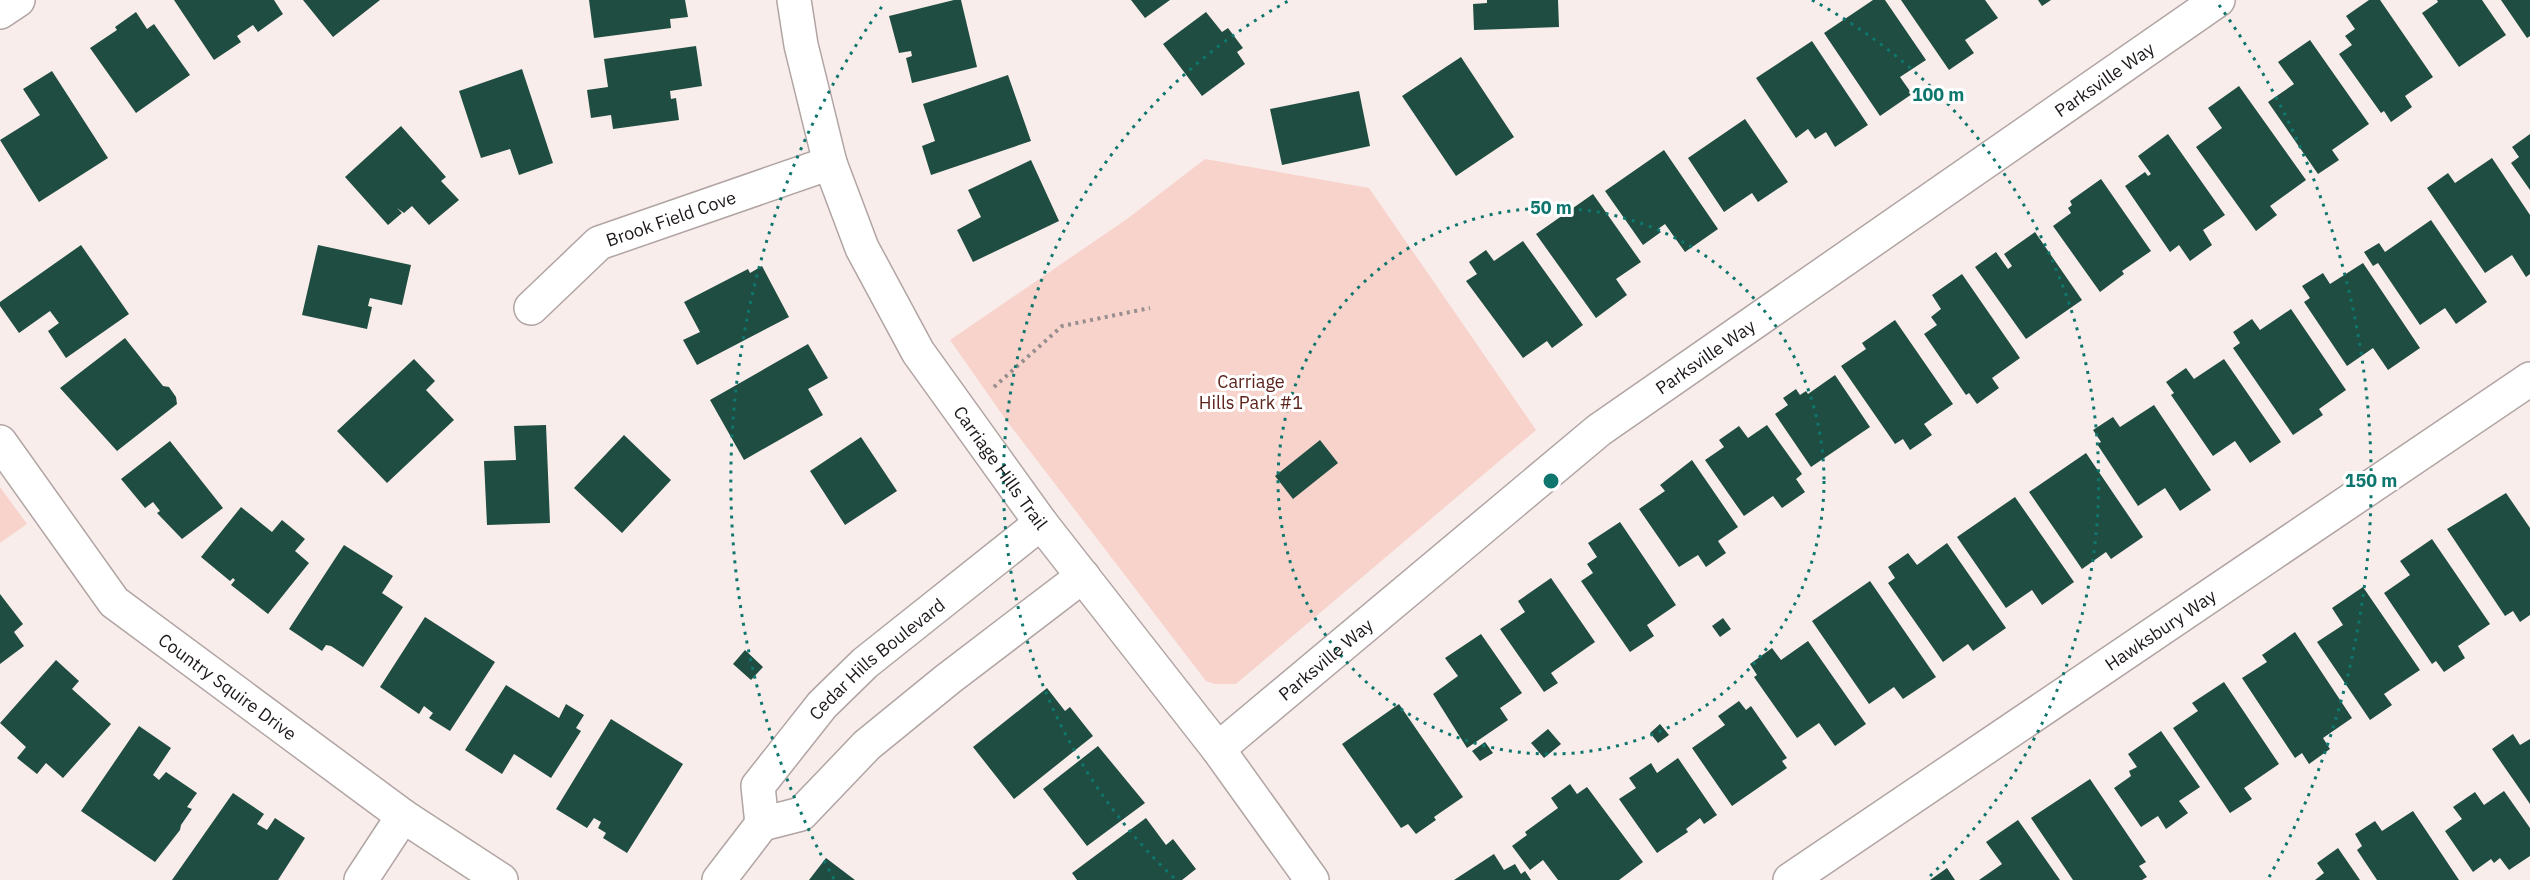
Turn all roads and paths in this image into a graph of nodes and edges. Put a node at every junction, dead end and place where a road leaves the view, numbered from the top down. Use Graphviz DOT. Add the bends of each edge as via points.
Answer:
graph roads {
  1 [pos="18,0"];
  2 [pos="794,0"];
  3 [pos="2218,0"];
  4 [pos="0,12"];
  5 [pos="830,163"];
  6 [pos="531,308"];
  7 [pos="1150,308"];
  8 [pos="2530,379"];
  9 [pos="994,387"];
  10 [pos="0,442"];
  11 [pos="1041,523"];
  12 [pos="1083,576"];
  13 [pos="1218,749"];
  14 [pos="404,816"];
  15 [pos="762,825"];
  16 [pos="361,880"];
  17 [pos="501,880"];
  18 [pos="720,880"];
  19 [pos="1312,880"];
  20 [pos="1790,880"];
  1 -- 4 [label="street"];
  2 -- 5 [label="street, Carriage Hills Trail"];
  3 -- 13 [label="street, Parksville Way" via="1599,430"];
  5 -- 6 [label="street, Brook Field Cove" via="599,243"];
  5 -- 11 [label="street, Carriage Hills Trail" via="862,248 918,352"];
  7 -- 9 [label="path" via="1062,326"];
  8 -- 20 [label="street, Hawksbury Way"];
  10 -- 14 [label="street, Country Squire Drive" via="114,602"];
  11 -- 12 [label="street, Carriage Hills Trail"];
  11 -- 15 [label="street, Cedar Hills Boulevard" via="865,663 822,705 758,786"];
  12 -- 13 [label="street, Carriage Hills Trail"];
  12 -- 15 [label="street" via="867,745 801,814"];
  13 -- 19 [label="street, Carriage Hills Trail"];
  14 -- 16 [label="street"];
  14 -- 17 [label="street, Country Squire Drive"];
  15 -- 18 [label="street"];
}
